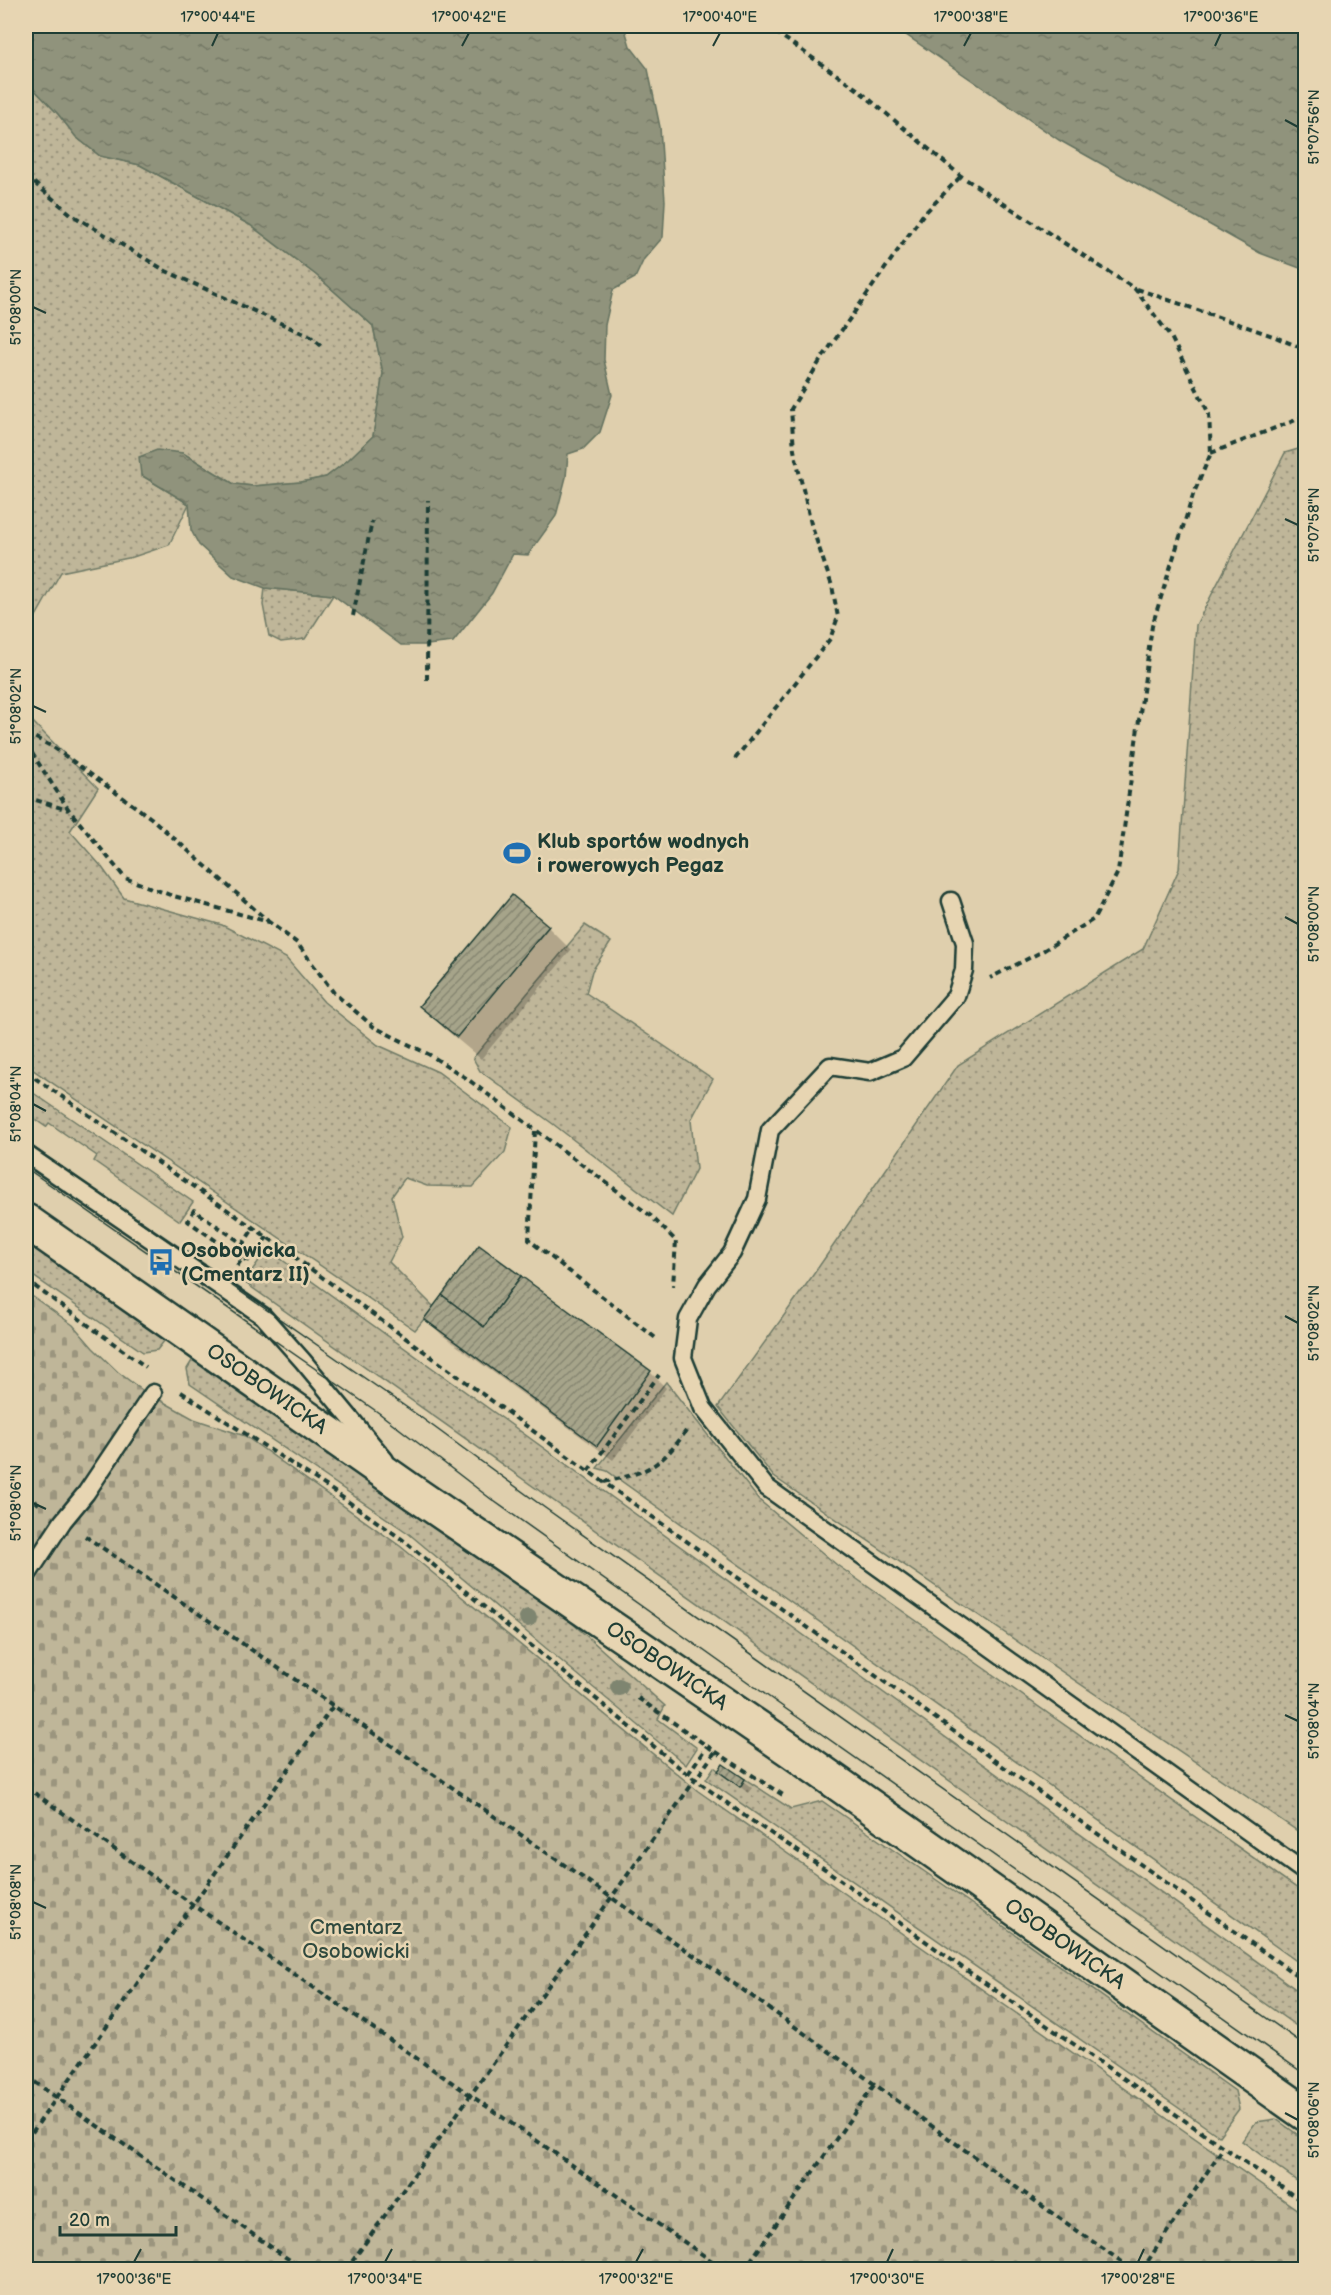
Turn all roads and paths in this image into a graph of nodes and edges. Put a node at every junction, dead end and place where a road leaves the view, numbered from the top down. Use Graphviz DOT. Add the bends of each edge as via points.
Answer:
graph roads {
  1 [pos="767,26"];
  2 [pos="26,176"];
  3 [pos="961,176"];
  4 [pos="1135,289"];
  5 [pos="324,348"];
  6 [pos="1305,350"];
  7 [pos="1305,416"];
  8 [pos="1211,453"];
  9 [pos="428,500"];
  10 [pos="372,521"];
  11 [pos="353,616"];
  12 [pos="427,680"];
  13 [pos="26,733"];
  14 [pos="26,744"];
  15 [pos="735,759"];
  16 [pos="26,797"];
  17 [pos="69,810"];
  18 [pos="951,901"];
  19 [pos="269,922"];
  20 [pos="956,996"];
  21 [pos="26,1072"];
  22 [pos="535,1131"];
  23 [pos="26,1154"];
  24 [pos="26,1221"];
  25 [pos="253,1228"];
  26 [pos="267,1237"];
  27 [pos="242,1259"];
  28 [pos="234,1270"];
  29 [pos="26,1280"];
  30 [pos="688,1319"];
  31 [pos="683,1358"];
  32 [pos="153,1372"];
  33 [pos="172,1386"];
  34 [pos="153,1393"];
  35 [pos="703,1408"];
  36 [pos="588,1471"];
  37 [pos="604,1482"];
  38 [pos="411,1491"];
  39 [pos="63,1521"];
  40 [pos="26,1577"];
  41 [pos="638,1698"];
  42 [pos="333,1706"];
  43 [pos="707,1746"];
  44 [pos="715,1752"];
  45 [pos="688,1774"];
  46 [pos="695,1780"];
  47 [pos="26,1787"];
  48 [pos="786,1797"];
  49 [pos="1305,1873"];
  50 [pos="611,1898"];
  51 [pos="192,1904"];
  52 [pos="1305,1982"];
  53 [pos="26,2076"];
  54 [pos="874,2085"];
  55 [pos="472,2095"];
  56 [pos="56,2097"];
  57 [pos="1305,2114"];
  58 [pos="26,2141"];
  59 [pos="1223,2148"];
  60 [pos="1305,2204"];
  61 [pos="304,2270"];
  62 [pos="346,2270"];
  63 [pos="725,2270"];
  64 [pos="744,2270"];
  65 [pos="1134,2270"];
  66 [pos="1142,2270"];
  1 -- 3 [label="path" via="857,88"];
  2 -- 5 [label="path" via="72,215 166,271 311,337"];
  3 -- 4 [label="path"];
  3 -- 15 [label="path" via="922,216 819,361 790,409 801,482 838,617 830,639"];
  4 -- 6 [label="path"];
  4 -- 8 [label="path" via="1171,337 1209,414"];
  7 -- 8 [label="path"];
  8 -- 20 [label="path" via="1193,495 1152,626 1118,872 1094,919"];
  9 -- 12 [label="path"];
  10 -- 11 [label="path"];
  13 -- 19 [label="path" via="53,747 151,818"];
  14 -- 17 [label="path"];
  16 -- 17 [label="path"];
  17 -- 19 [label="path" via="125,878 170,895"];
  18 -- 20 [label="lane" via="965,943 964,970"];
  19 -- 22 [label="path" via="297,943 334,993 374,1027 457,1072"];
  20 -- 30 [label="lane" via="903,1058 870,1072 830,1066 770,1130 757,1199 732,1253 707,1285"];
  21 -- 25 [label="path"];
  22 -- 30 [label="path" via="651,1216 676,1241 672,1287"];
  22 -- 31 [label="path" via="529,1240"];
  23 -- 38 [label="lane" via="263,1316"];
  24 -- 38 [label="street, OSOBOWICKA"];
  25 -- 26 [label="path"];
  25 -- 27 [label="path" via="243,1244 194,1210 188,1221"];
  26 -- 27 [label="path" via="251,1261"];
  26 -- 36 [label="path"];
  27 -- 28 [label="path"];
  29 -- 32 [label="path"];
  30 -- 31 [label="lane"];
  31 -- 35 [label="lane"];
  31 -- 36 [label="path" via="659,1374"];
  33 -- 45 [label="path" via="403,1540"];
  34 -- 39 [label="lane"];
  35 -- 37 [label="path" via="654,1466 642,1473"];
  35 -- 49 [label="lane" via="766,1487"];
  36 -- 37 [label="path"];
  37 -- 52 [label="path"];
  38 -- 57 [label="street, OSOBOWICKA" via="792,1751"];
  39 -- 40 [label="lane"];
  39 -- 42 [label="path"];
  41 -- 43 [label="path"];
  42 -- 50 [label="path"];
  42 -- 51 [label="path"];
  43 -- 44 [label="path"];
  43 -- 45 [label="path"];
  44 -- 46 [label="path"];
  44 -- 48 [label="path"];
  45 -- 46 [label="path"];
  46 -- 50 [label="path"];
  46 -- 59 [label="path"];
  47 -- 51 [label="path"];
  50 -- 54 [label="path"];
  50 -- 55 [label="path"];
  51 -- 55 [label="path"];
  51 -- 56 [label="path"];
  53 -- 56 [label="path"];
  54 -- 64 [label="path"];
  54 -- 65 [label="path"];
  55 -- 62 [label="path"];
  55 -- 63 [label="path"];
  56 -- 58 [label="path"];
  56 -- 61 [label="path"];
  59 -- 60 [label="path"];
  59 -- 66 [label="path"];
}
